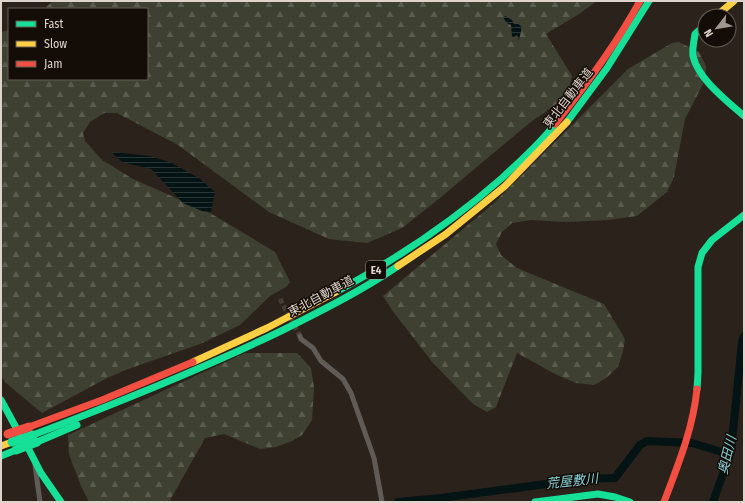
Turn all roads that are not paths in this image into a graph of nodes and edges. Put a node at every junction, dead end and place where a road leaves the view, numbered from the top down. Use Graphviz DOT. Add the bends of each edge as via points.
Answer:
graph roads {
  1 [pos="640,1"];
  2 [pos="649,1"];
  3 [pos="734,1"];
  4 [pos="726,8"];
  5 [pos="697,32"];
  6 [pos="744,116"];
  7 [pos="744,215"];
  8 [pos="300,336"];
  9 [pos="1,400"];
  10 [pos="33,435"];
  11 [pos="9,441"];
  12 [pos="1,446"];
  13 [pos="1,456"];
  14 [pos="34,460"];
  15 [pos="40,502"];
  16 [pos="61,502"];
  17 [pos="382,502"];
  18 [pos="534,502"];
  19 [pos="630,502"];
  20 [pos="664,502"];
  1 -- 10 [label="main road, 東北自動車道 / E4" via="604,59 552,128 487,191 411,249 361,280 247,338 69,413"];
  2 -- 10 [label="main road, 東北自動車道 / E4" via="614,59 582,103 528,164 466,218 410,259 327,308 250,345 172,380"];
  3 -- 4 [label="main road"];
  5 -- 6 [label="main road" via="693,56 696,67"];
  7 -- 20 [label="main road" via="712,240 700,257 695,405 686,446"];
  8 -- 17 [label="street" via="313,348 321,361 343,379 351,392 374,458"];
  9 -- 14 [label="main road"];
  10 -- 11 [label="main road, 東北自動車道 / E4, bridge"];
  11 -- 12 [label="main road, 東北自動車道 / E4"];
  11 -- 13 [label="main road"];
  14 -- 15 [label="street"];
  14 -- 16 [label="main road"];
  18 -- 19 [label="main road" via="598,494"];
}
